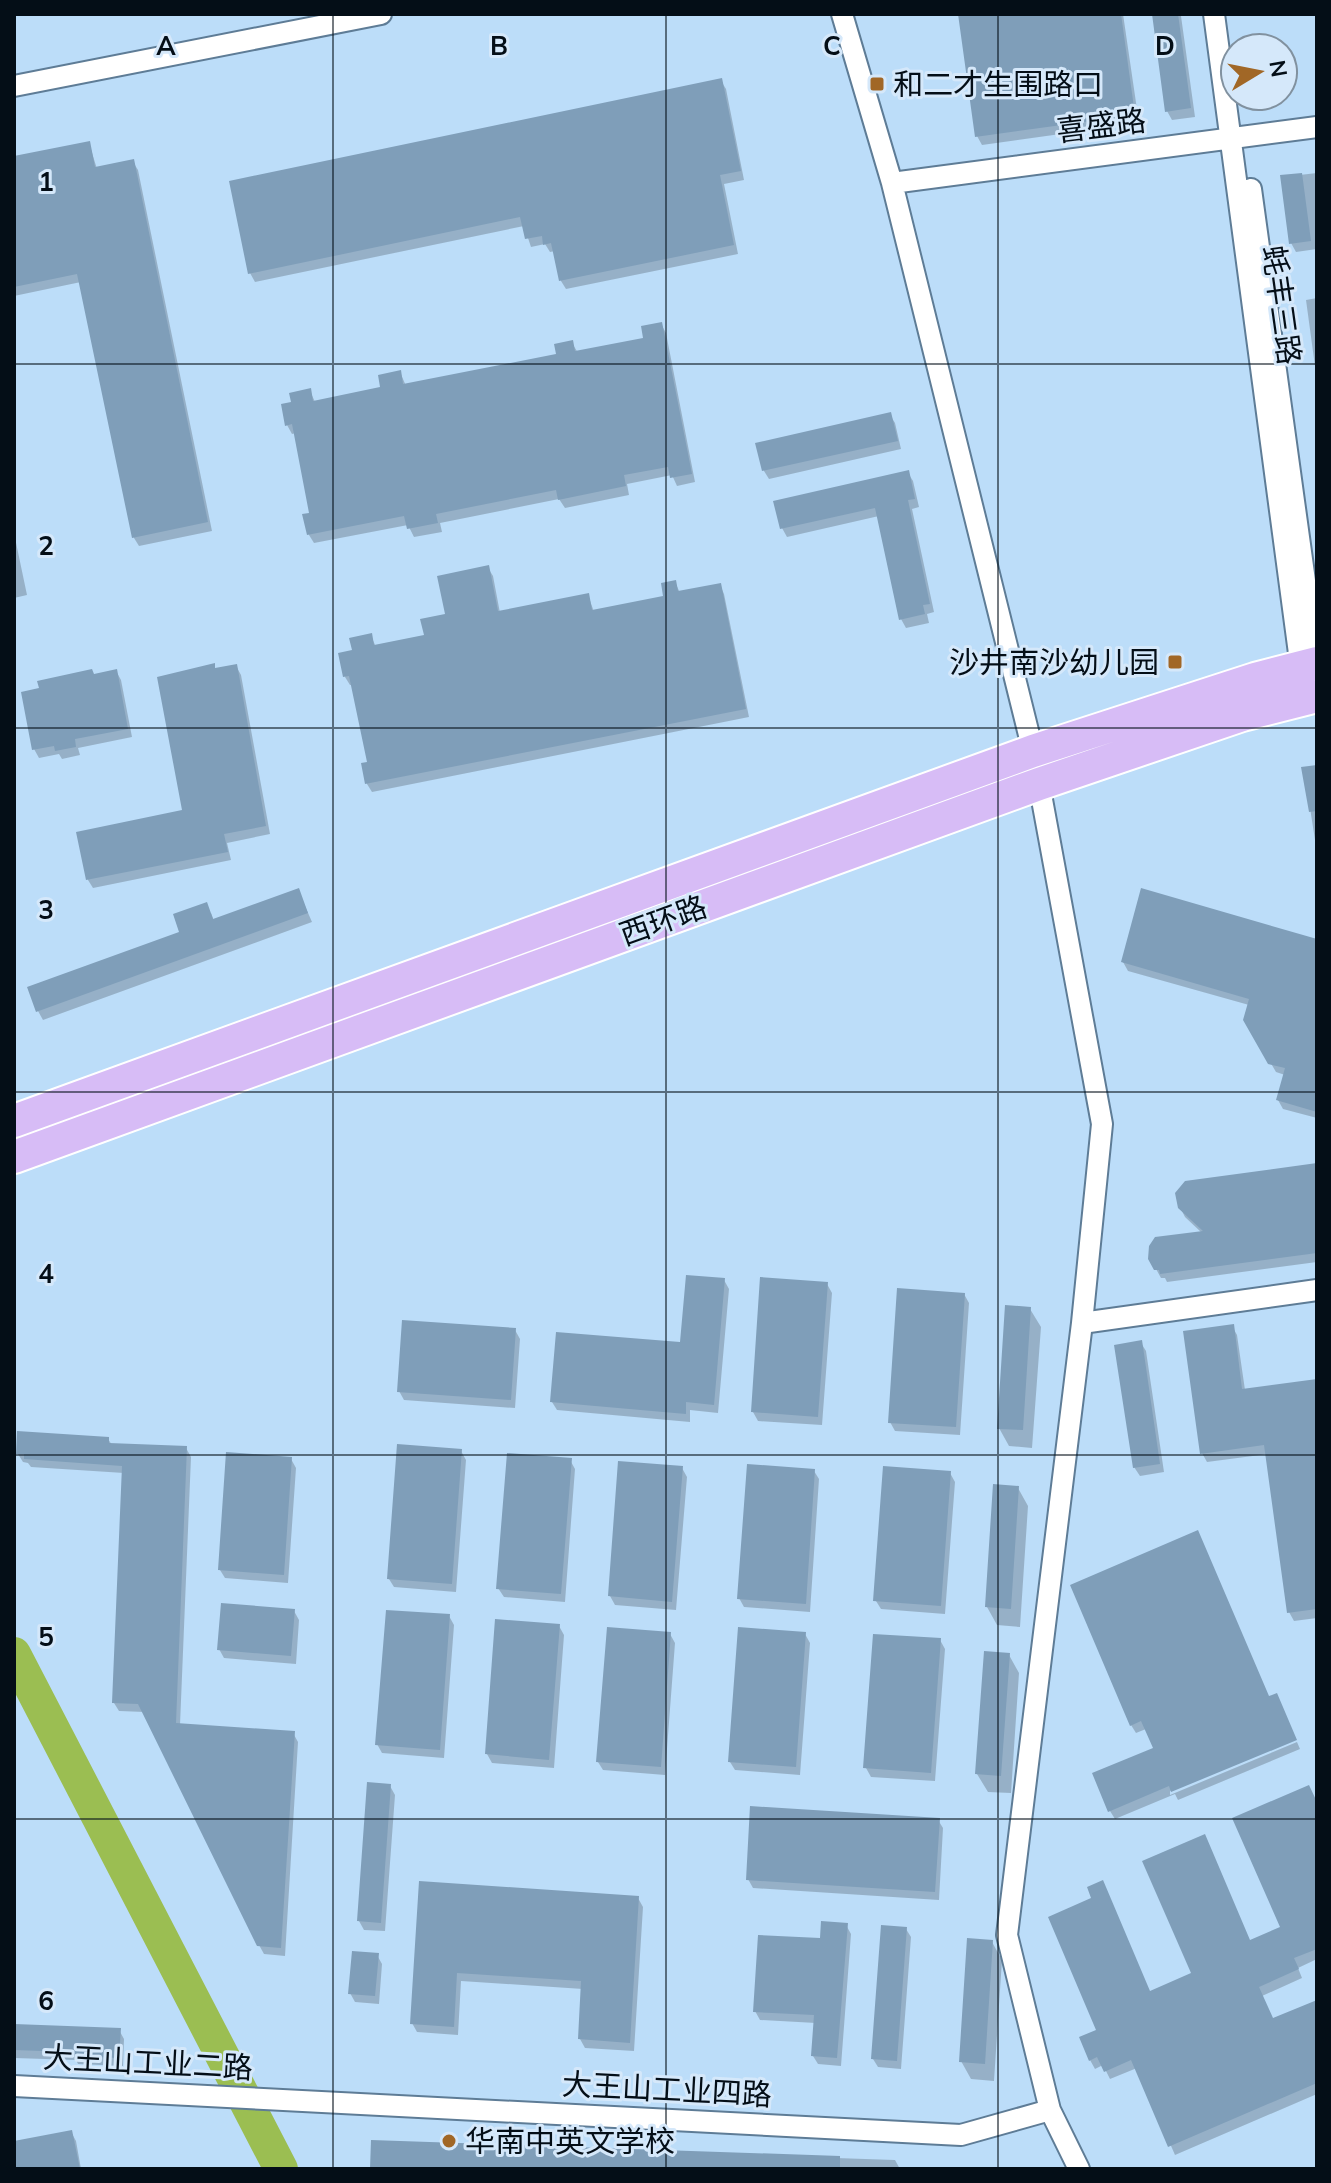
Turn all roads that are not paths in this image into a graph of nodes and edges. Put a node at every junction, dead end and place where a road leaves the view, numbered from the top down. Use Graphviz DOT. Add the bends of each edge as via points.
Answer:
graph roads {
  1 [pos="381,14"];
  2 [pos="842,14"];
  3 [pos="1214,14"];
  4 [pos="14,86"];
  5 [pos="1238,112"];
  6 [pos="1317,127"];
  7 [pos="1237,138"];
  8 [pos="892,183"];
  9 [pos="1313,665"];
  10 [pos="1311,698"];
  11 [pos="1033,751"];
  12 [pos="1039,784"];
  13 [pos="14,1121"];
  14 [pos="14,1157"];
  15 [pos="1317,1290"];
  16 [pos="1082,1323"];
  17 [pos="14,2086"];
  18 [pos="278,2098"];
  19 [pos="1050,2110"];
  20 [pos="1079,2169"];
  1 -- 4 [label="street"];
  2 -- 8 [label="street"];
  3 -- 7 [label="street, 蚝丰三路"];
  5 -- 7 [label="street, 蚝丰三路"];
  6 -- 7 [label="street, 喜盛路"];
  7 -- 8 [label="street, 喜盛路"];
  7 -- 9 [label="street, 蚝丰三路"];
  8 -- 11 [label="street"];
  9 -- 10 [label="street, 蚝丰三路"];
  9 -- 11 [label="main road, 西环路"];
  10 -- 12 [label="main road, 西环路" via="1242,715"];
  11 -- 12 [label="street"];
  11 -- 13 [label="main road, 西环路"];
  12 -- 14 [label="main road, 西环路"];
  12 -- 16 [label="street" via="1102,1124"];
  15 -- 16 [label="street"];
  16 -- 19 [label="street" via="1007,1935"];
  17 -- 18 [label="street, 大王山工业二路"];
  18 -- 19 [label="street, 大王山工业四路" via="961,2135"];
  19 -- 20 [label="street"];
}
